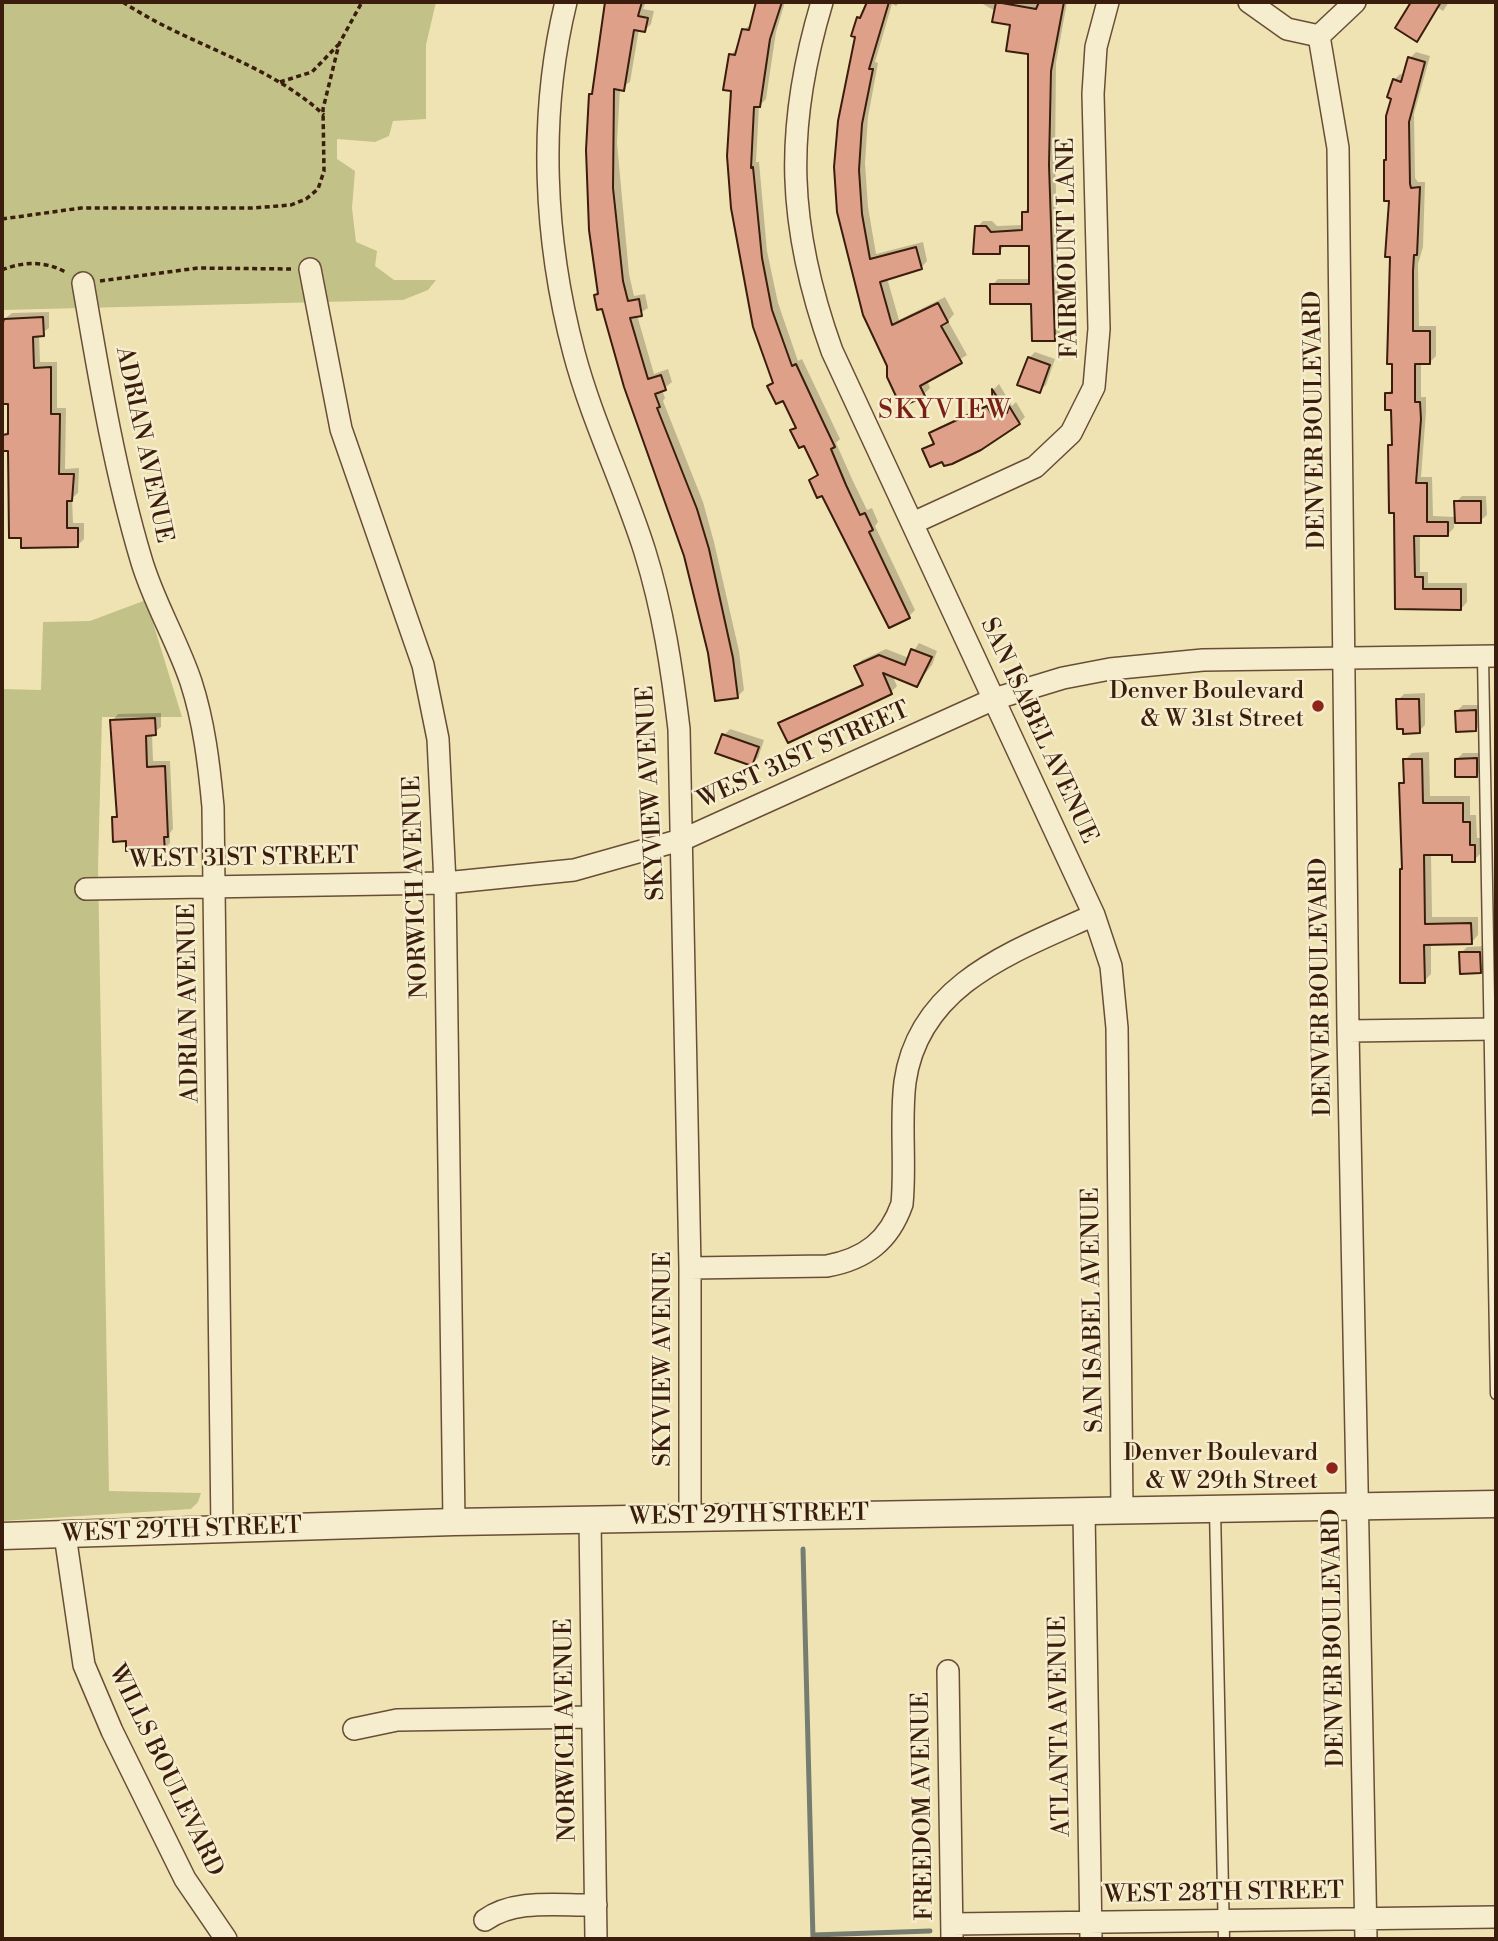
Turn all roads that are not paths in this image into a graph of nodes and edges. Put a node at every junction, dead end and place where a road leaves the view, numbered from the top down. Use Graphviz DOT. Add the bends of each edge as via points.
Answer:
graph roads {
  1 [pos="566,2"];
  2 [pos="822,2"];
  3 [pos="1108,2"];
  4 [pos="1249,2"];
  5 [pos="1356,2"];
  6 [pos="1319,36"];
  7 [pos="310,269"];
  8 [pos="83,283"];
  9 [pos="913,523"];
  10 [pos="1490,656"];
  11 [pos="1346,659"];
  12 [pos="994,699"];
  13 [pos="684,839"];
  14 [pos="445,883"];
  15 [pos="214,885"];
  16 [pos="86,889"];
  17 [pos="1094,915"];
  18 [pos="1492,1029"];
  19 [pos="1348,1031"];
  20 [pos="690,1268"];
  21 [pos="1496,1394"];
  22 [pos="1496,1504"];
  23 [pos="1359,1507"];
  24 [pos="1215,1509"];
  25 [pos="1122,1511"];
  26 [pos="1084,1512"];
  27 [pos="690,1517"];
  28 [pos="590,1519"];
  29 [pos="454,1522"];
  30 [pos="222,1530"];
  31 [pos="65,1535"];
  32 [pos="2,1536"];
  33 [pos="948,1671"];
  34 [pos="592,1717"];
  35 [pos="354,1729"];
  36 [pos="596,1905"];
  37 [pos="1496,1917"];
  38 [pos="1366,1918"];
  39 [pos="485,1920"];
  40 [pos="1223,1929"];
  41 [pos="1090,1931"];
  42 [pos="952,1932"];
  43 [pos="226,1939"];
  44 [pos="596,1939"];
  45 [pos="1366,1939"];
  1 -- 13 [label="street, SKYVIEW AVENUE" via="554,67 548,141 554,253 575,356 645,555 660,614 679,729"];
  2 -- 9 [label="street, SAN ISABEL AVENUE" via="800,90 795,146 794,196 803,250 832,351"];
  3 -- 9 [label="street, FAIRMOUNT LANE" via="1096,47 1093,94 1099,329 1094,387 1071,433 1035,467"];
  4 -- 6 [label="street" via="1287,29"];
  5 -- 6 [label="street"];
  6 -- 11 [label="street, DENVER BOULEVARD" via="1338,148"];
  7 -- 14 [label="street, NORWICH AVENUE" via="341,429 423,665 438,739"];
  8 -- 15 [label="street, ADRIAN AVENUE" via="108,433 141,561 191,681 204,729 213,807"];
  9 -- 12 [label="street, SAN ISABEL AVENUE"];
  10 -- 11 [label="street, WEST 31ST STREET"];
  10 -- 18 [label="lane"];
  11 -- 12 [label="street, WEST 31ST STREET" via="1203,660 1110,668"];
  11 -- 19 [label="street, DENVER BOULEVARD"];
  12 -- 13 [label="street, WEST 31ST STREET"];
  12 -- 17 [label="street, SAN ISABEL AVENUE"];
  13 -- 14 [label="street, WEST 31ST STREET" via="575,870"];
  13 -- 20 [label="street, SKYVIEW AVENUE"];
  14 -- 15 [label="street, WEST 31ST STREET"];
  14 -- 29 [label="street, NORWICH AVENUE"];
  15 -- 16 [label="street, WEST 31ST STREET"];
  15 -- 30 [label="street, ADRIAN AVENUE"];
  17 -- 20 [label="street" via="979,969 937,1007 922,1031 905,1081 902,1205 895,1223 866,1254 827,1266"];
  17 -- 25 [label="street, SAN ISABEL AVENUE" via="1111,966 1116,1017"];
  18 -- 19 [label="street"];
  18 -- 21 [label="lane"];
  19 -- 23 [label="street, DENVER BOULEVARD"];
  20 -- 27 [label="street, SKYVIEW AVENUE"];
  22 -- 23 [label="street, WEST 29TH STREET"];
  23 -- 24 [label="street, WEST 29TH STREET"];
  23 -- 38 [label="street, DENVER BOULEVARD"];
  24 -- 25 [label="street, WEST 29TH STREET"];
  24 -- 40 [label="lane"];
  25 -- 26 [label="street, WEST 29TH STREET"];
  26 -- 27 [label="street, WEST 29TH STREET"];
  26 -- 41 [label="street, ATLANTA AVENUE"];
  27 -- 28 [label="street, WEST 29TH STREET"];
  28 -- 29 [label="street, WEST 29TH STREET"];
  28 -- 34 [label="street, NORWICH AVENUE"];
  29 -- 30 [label="street, WEST 29TH STREET"];
  30 -- 31 [label="street, WEST 29TH STREET"];
  31 -- 32 [label="street, WEST 29TH STREET"];
  31 -- 43 [label="street, WILLS BOULEVARD" via="84,1665 185,1879"];
  33 -- 42 [label="street, FREEDOM AVENUE"];
  34 -- 35 [label="street" via="397,1720"];
  34 -- 36 [label="street, NORWICH AVENUE"];
  36 -- 39 [label="street" via="516,1906"];
  36 -- 44 [label="street, NORWICH AVENUE"];
  37 -- 38 [label="street, WEST 28TH STREET"];
  38 -- 40 [label="street, WEST 28TH STREET"];
  38 -- 45 [label="street, DENVER BOULEVARD"];
  40 -- 41 [label="street, WEST 28TH STREET"];
  41 -- 42 [label="street, WEST 28TH STREET"];
}
